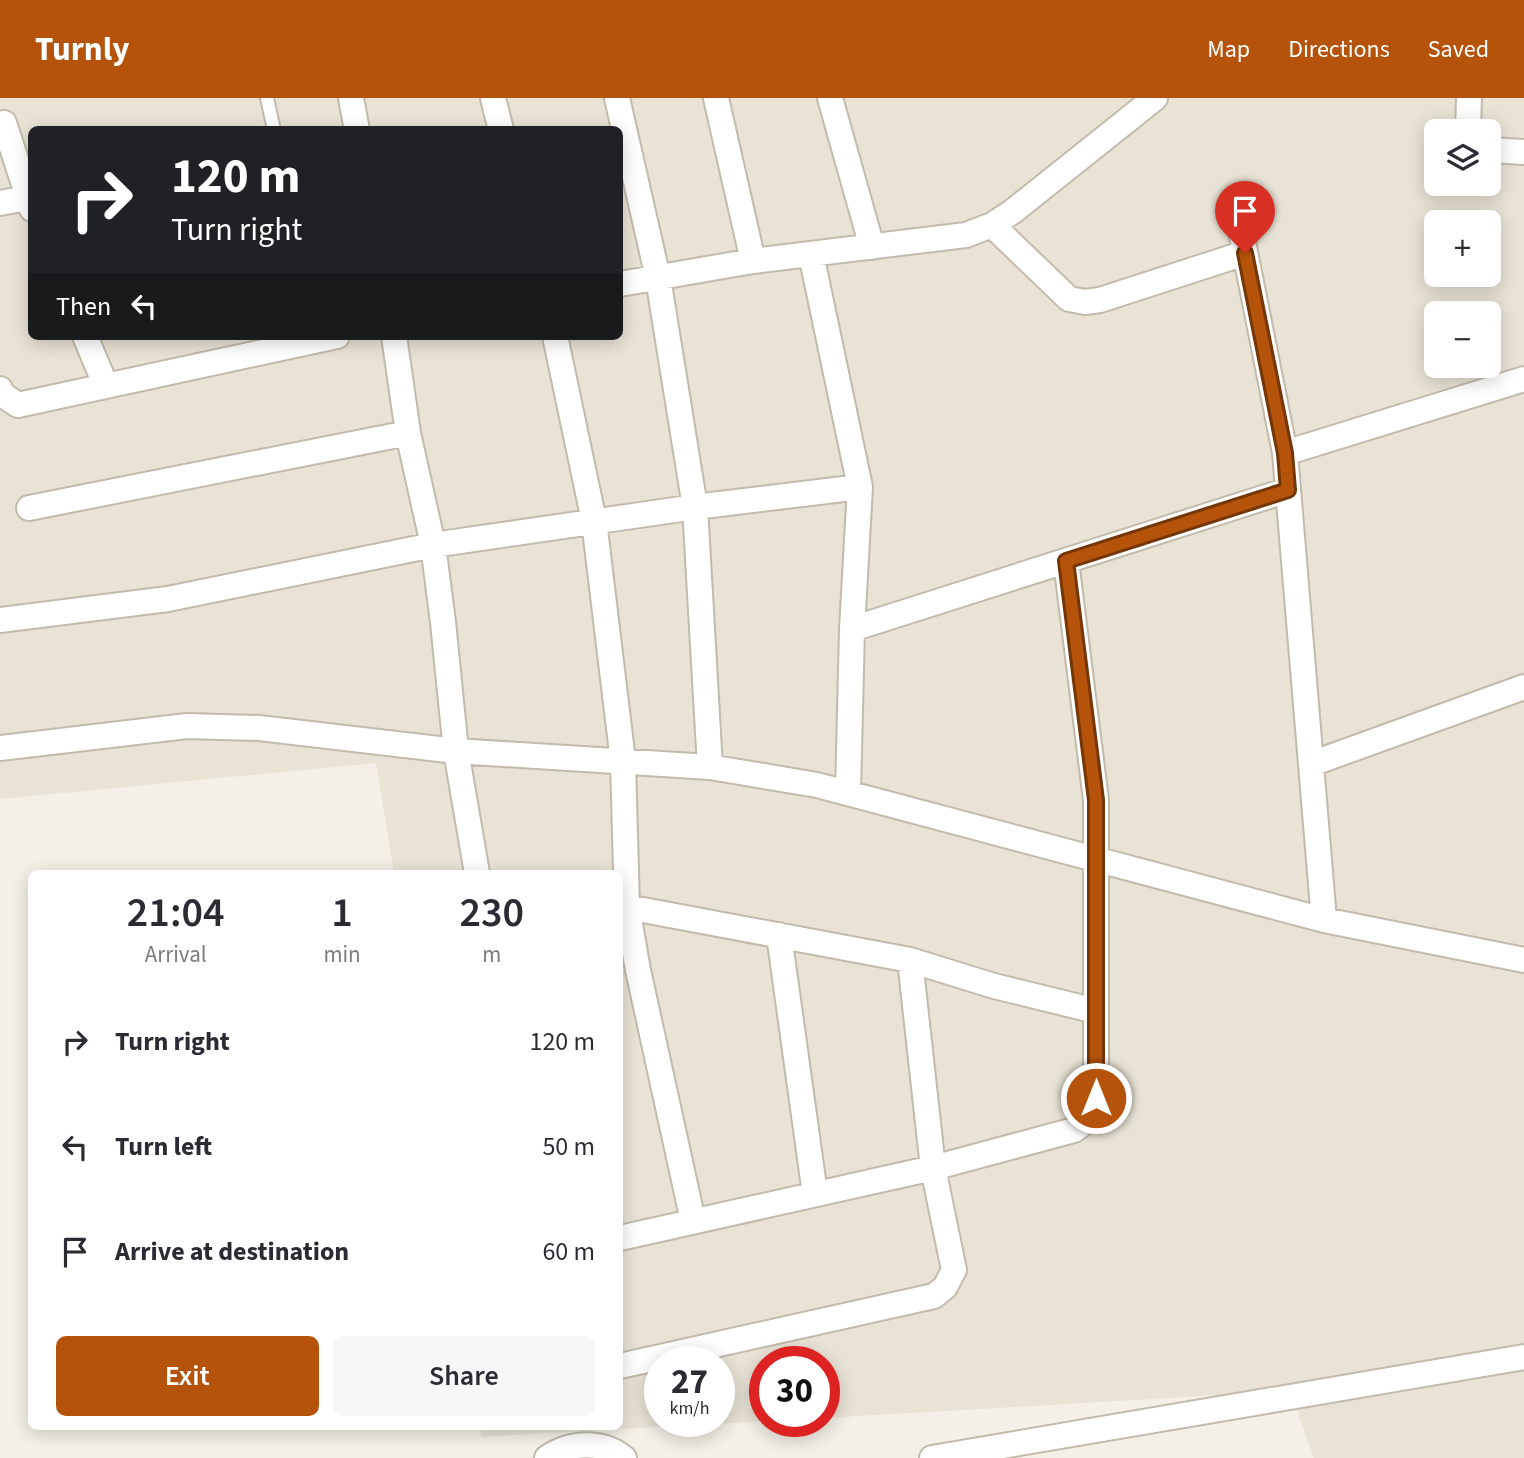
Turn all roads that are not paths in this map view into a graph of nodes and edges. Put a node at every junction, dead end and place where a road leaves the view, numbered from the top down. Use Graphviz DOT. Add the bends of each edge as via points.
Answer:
graph roads {
  1 [pos="267,98"];
  2 [pos="351,98"];
  3 [pos="493,98"];
  4 [pos="617,98"];
  5 [pos="716,98"];
  6 [pos="830,98"];
  7 [pos="1155,98"];
  8 [pos="1469,98"];
  9 [pos="1468,119"];
  10 [pos="4,123"];
  11 [pos="273,126"];
  12 [pos="356,126"];
  13 [pos="500,126"];
  14 [pos="1501,151"];
  15 [pos="1524,152"];
  16 [pos="28,200"];
  17 [pos="0,203"];
  18 [pos="28,203"];
  19 [pos="1236,207"];
  20 [pos="992,225"];
  21 [pos="872,247"];
  22 [pos="1245,253"];
  23 [pos="811,254"];
  24 [pos="753,261"];
  25 [pos="658,278"];
  26 [pos="623,284"];
  27 [pos="87,340"];
  28 [pos="319,340"];
  29 [pos="395,340"];
  30 [pos="556,340"];
  31 [pos="1524,379"];
  32 [pos="106,386"];
  33 [pos="0,389"];
  34 [pos="408,433"];
  35 [pos="1285,453"];
  36 [pos="860,487"];
  37 [pos="1288,490"];
  38 [pos="695,507"];
  39 [pos="29,508"];
  40 [pos="594,521"];
  41 [pos="433,545"];
  42 [pos="1066,561"];
  43 [pos="0,620"];
  44 [pos="852,629"];
  45 [pos="1524,687"];
  46 [pos="0,748"];
  47 [pos="456,751"];
  48 [pos="623,761"];
  49 [pos="1311,764"];
  50 [pos="710,767"];
  51 [pos="848,793"];
  52 [pos="1097,860"];
  53 [pos="476,870"];
  54 [pos="627,907"];
  55 [pos="1324,920"];
  56 [pos="779,935"];
  57 [pos="910,960"];
  58 [pos="1524,960"];
  59 [pos="1096,1011"];
  60 [pos="933,1168"];
  61 [pos="815,1194"];
  62 [pos="694,1221"];
  63 [pos="623,1237"];
  64 [pos="1524,1357"];
  65 [pos="623,1365"];
  66 [pos="575,1436"];
  67 [pos="547,1458"];
  68 [pos="624,1458"];
  69 [pos="932,1458"];
  1 -- 11 [label="lane"];
  2 -- 12 [label="street"];
  3 -- 13 [label="street"];
  4 -- 25 [label="street"];
  5 -- 24 [label="street"];
  6 -- 21 [label="street"];
  7 -- 20 [label="street"];
  8 -- 9 [label="street"];
  10 -- 16 [label="street"];
  14 -- 15 [label="street"];
  17 -- 18 [label="street"];
  19 -- 22 [label="street"];
  20 -- 21 [label="street" via="966,235"];
  20 -- 22 [label="street" via="1069,299 1085,302"];
  21 -- 23 [label="street"];
  22 -- 35 [label="street"];
  23 -- 24 [label="street"];
  23 -- 36 [label="street"];
  24 -- 25 [label="street"];
  25 -- 26 [label="street"];
  25 -- 38 [label="street"];
  27 -- 32 [label="street"];
  28 -- 32 [label="street"];
  29 -- 34 [label="street"];
  30 -- 40 [label="street"];
  31 -- 35 [label="street"];
  32 -- 33 [label="street" via="18,405"];
  34 -- 39 [label="street"];
  34 -- 41 [label="street"];
  35 -- 37 [label="street"];
  36 -- 38 [label="street"];
  36 -- 44 [label="street"];
  37 -- 42 [label="street"];
  37 -- 49 [label="street"];
  38 -- 40 [label="street"];
  38 -- 50 [label="street"];
  40 -- 41 [label="street"];
  40 -- 48 [label="street"];
  41 -- 43 [label="street" via="168,599"];
  41 -- 47 [label="street"];
  42 -- 44 [label="street"];
  42 -- 52 [label="street" via="1096,800"];
  44 -- 51 [label="street"];
  45 -- 49 [label="street"];
  46 -- 47 [label="street" via="187,726 259,728"];
  47 -- 48 [label="street"];
  47 -- 53 [label="street"];
  48 -- 50 [label="street"];
  48 -- 54 [label="street"];
  49 -- 55 [label="street"];
  50 -- 51 [label="street"];
  51 -- 52 [label="street"];
  52 -- 55 [label="street"];
  52 -- 59 [label="street"];
  54 -- 56 [label="street"];
  54 -- 62 [label="street"];
  55 -- 58 [label="street"];
  56 -- 57 [label="street"];
  56 -- 61 [label="street"];
  57 -- 59 [label="street"];
  57 -- 60 [label="street"];
  59 -- 60 [label="street" via="1096,1098 1088,1119 1074,1130"];
  60 -- 61 [label="street"];
  60 -- 65 [label="street" via="954,1270 934,1296"];
  61 -- 62 [label="street"];
  62 -- 63 [label="street"];
  64 -- 69 [label="street"];
  66 -- 67 [label="street"];
  66 -- 68 [label="street"];
}
